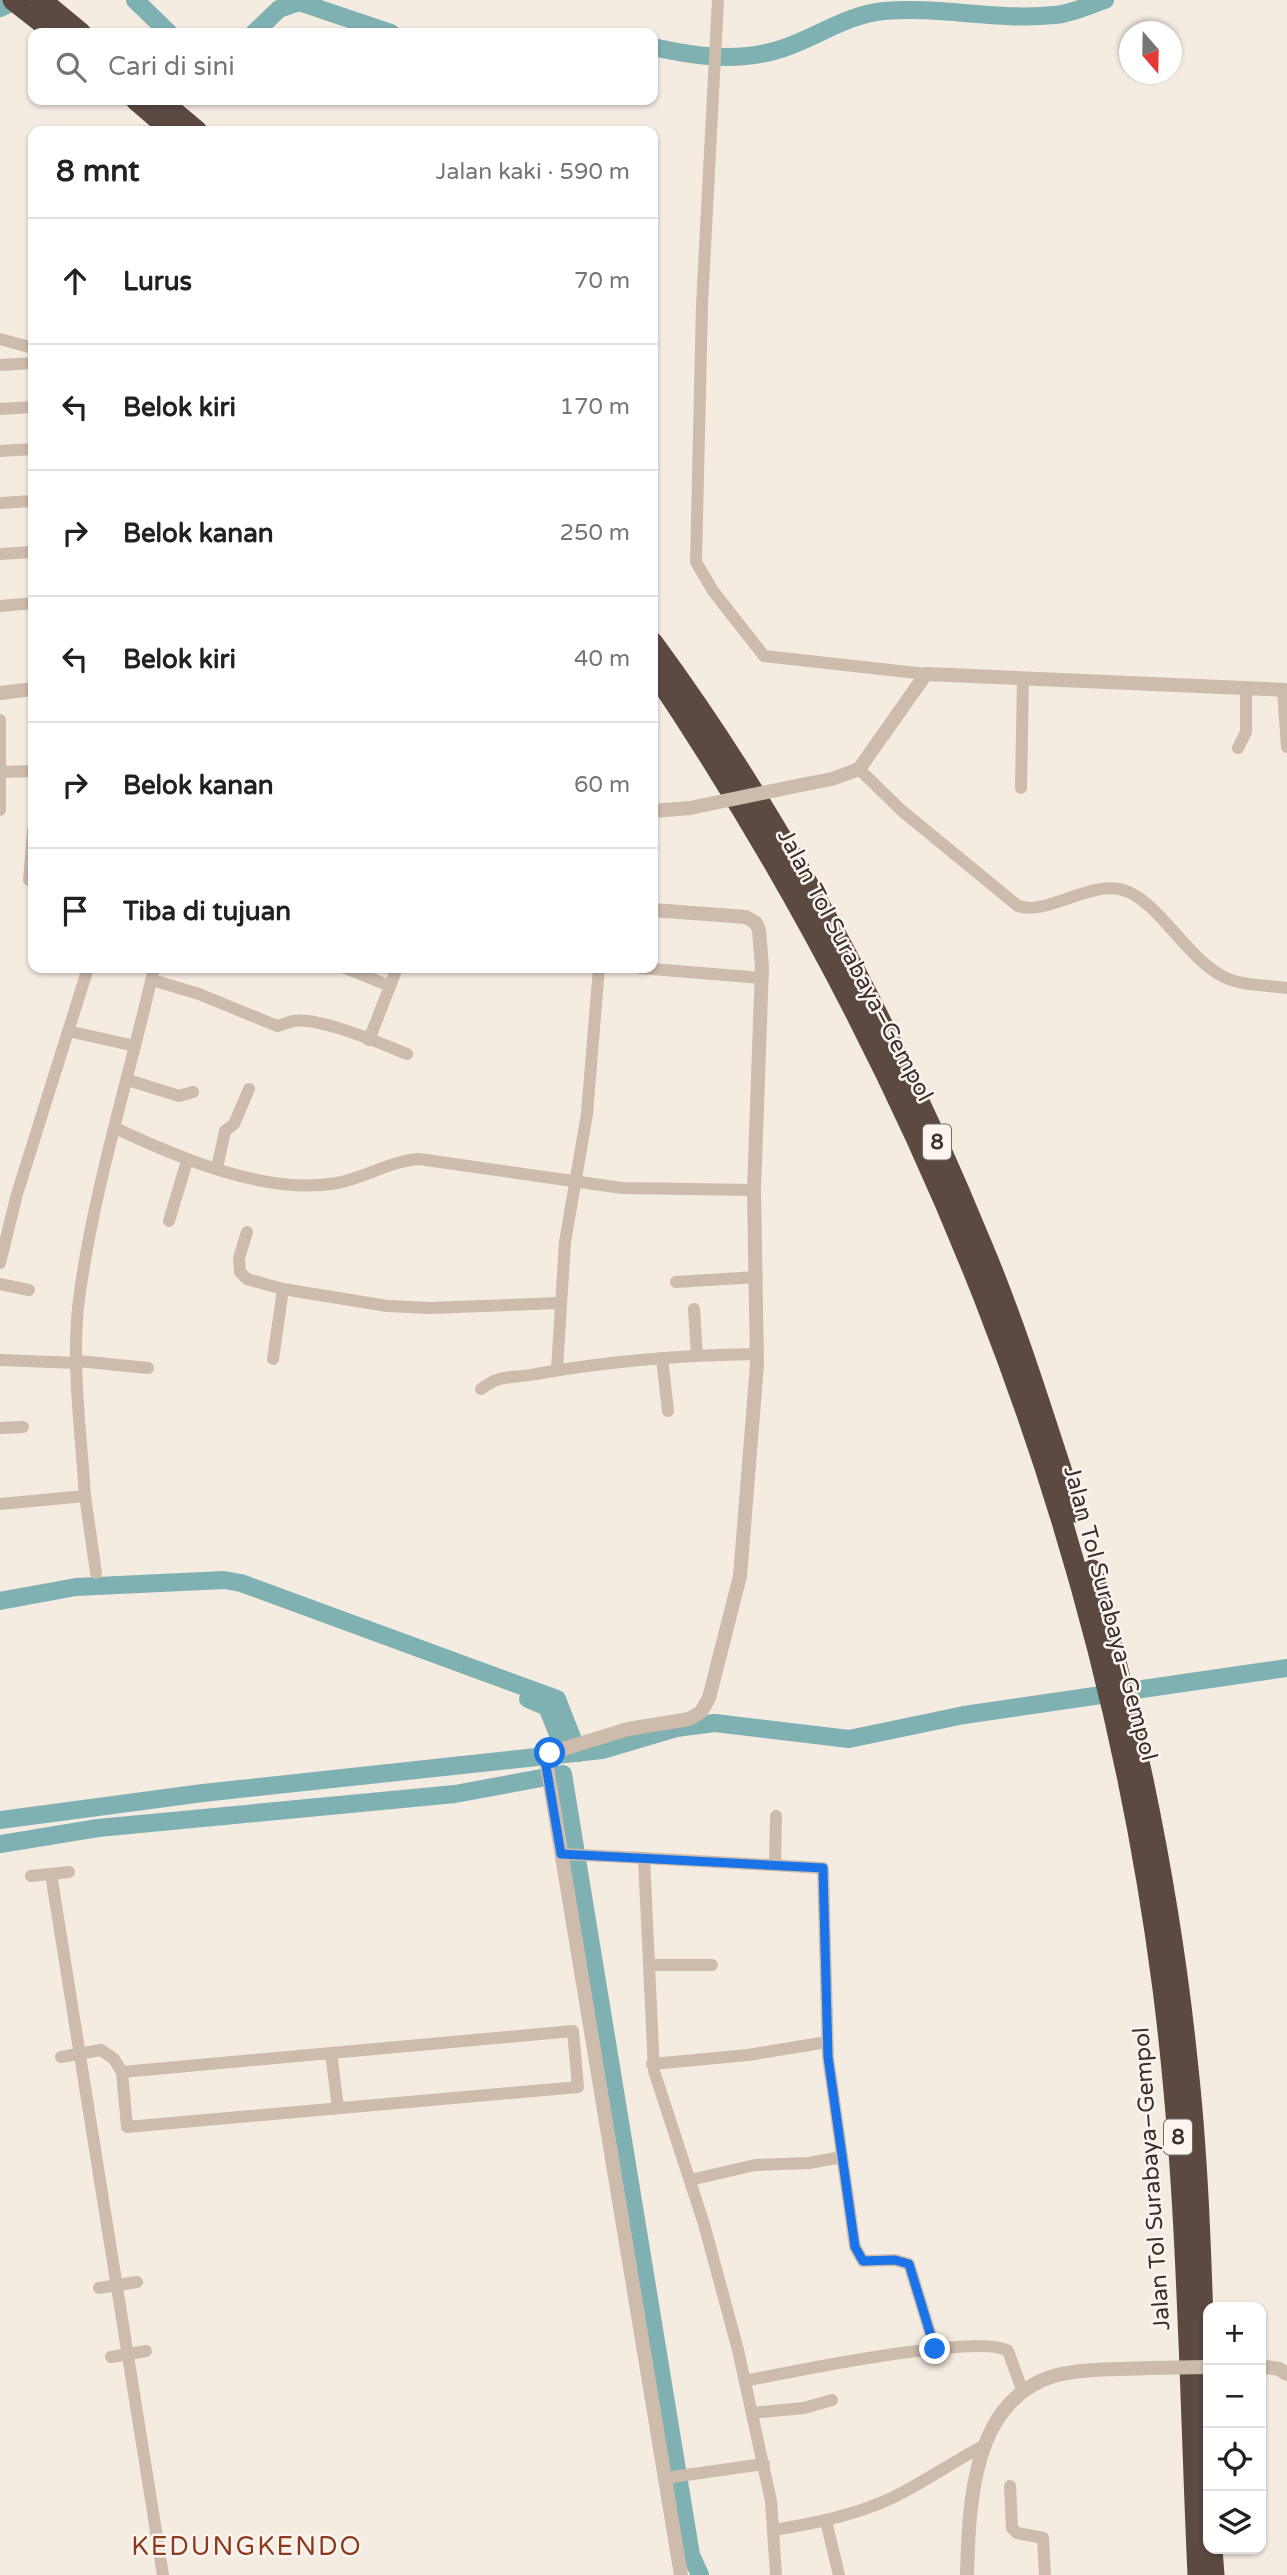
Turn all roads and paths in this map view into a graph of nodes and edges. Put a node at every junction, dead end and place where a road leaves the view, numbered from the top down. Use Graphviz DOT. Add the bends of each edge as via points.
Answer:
graph roads {
  1 [pos="13,0"];
  2 [pos="718,0"];
  3 [pos="44,10"];
  4 [pos="53,28"];
  5 [pos="73,28"];
  6 [pos="142,105"];
  7 [pos="166,105"];
  8 [pos="166,126"];
  9 [pos="191,126"];
  10 [pos="0,340"];
  11 [pos="28,347"];
  12 [pos="28,363"];
  13 [pos="0,365"];
  14 [pos="28,407"];
  15 [pos="0,410"];
  16 [pos="28,449"];
  17 [pos="0,452"];
  18 [pos="28,501"];
  19 [pos="0,503"];
  20 [pos="28,552"];
  21 [pos="0,554"];
  22 [pos="28,603"];
  23 [pos="0,606"];
  24 [pos="658,650"];
  25 [pos="926,674"];
  26 [pos="658,677"];
  27 [pos="28,689"];
  28 [pos="1285,690"];
  29 [pos="1022,691"];
  30 [pos="0,692"];
  31 [pos="1246,700"];
  32 [pos="0,720"];
  33 [pos="1287,747"];
  34 [pos="1238,748"];
  35 [pos="859,769"];
  36 [pos="28,771"];
  37 [pos="2,772"];
  38 [pos="1021,788"];
  39 [pos="0,810"];
  40 [pos="658,811"];
  41 [pos="658,910"];
  42 [pos="658,970"];
  43 [pos="86,973"];
  44 [pos="358,973"];
  45 [pos="395,973"];
  46 [pos="599,973"];
  47 [pos="153,974"];
  48 [pos="762,978"];
  49 [pos="390,986"];
  50 [pos="1287,988"];
  51 [pos="68,1031"];
  52 [pos="369,1040"];
  53 [pos="135,1046"];
  54 [pos="407,1054"];
  55 [pos="128,1080"];
  56 [pos="249,1089"];
  57 [pos="193,1092"];
  58 [pos="115,1128"];
  59 [pos="187,1161"];
  60 [pos="217,1168"];
  61 [pos="574,1182"];
  62 [pos="754,1190"];
  63 [pos="169,1221"];
  64 [pos="247,1232"];
  65 [pos="0,1263"];
  66 [pos="757,1277"];
  67 [pos="676,1282"];
  68 [pos="0,1284"];
  69 [pos="283,1289"];
  70 [pos="29,1290"];
  71 [pos="559,1303"];
  72 [pos="694,1309"];
  73 [pos="757,1354"];
  74 [pos="697,1356"];
  75 [pos="662,1358"];
  76 [pos="273,1359"];
  77 [pos="0,1360"];
  78 [pos="78,1362"];
  79 [pos="148,1368"];
  80 [pos="558,1369"];
  81 [pos="481,1390"];
  82 [pos="668,1411"];
  83 [pos="23,1427"];
  84 [pos="0,1428"];
  85 [pos="85,1496"];
  86 [pos="0,1504"];
  87 [pos="96,1573"];
  88 [pos="1118,1695"];
  89 [pos="776,1816"];
  90 [pos="569,1853"];
  91 [pos="644,1858"];
  92 [pos="775,1864"];
  93 [pos="69,1872"];
  94 [pos="51,1874"];
  95 [pos="31,1876"];
  96 [pos="650,1965"];
  97 [pos="712,1965"];
  98 [pos="827,2042"];
  99 [pos="331,2053"];
  100 [pos="80,2054"];
  101 [pos="61,2057"];
  102 [pos="652,2064"];
  103 [pos="122,2072"];
  104 [pos="338,2108"];
  105 [pos="842,2157"];
  106 [pos="690,2180"];
  107 [pos="137,2282"];
  108 [pos="118,2285"];
  109 [pos="99,2288"];
  110 [pos="935,2349"];
  111 [pos="146,2351"];
  112 [pos="129,2354"];
  113 [pos="111,2357"];
  114 [pos="1203,2367"];
  115 [pos="1266,2368"];
  116 [pos="1287,2374"];
  117 [pos="745,2381"];
  118 [pos="1023,2392"];
  119 [pos="832,2400"];
  120 [pos="752,2413"];
  121 [pos="1207,2428"];
  122 [pos="983,2446"];
  123 [pos="764,2464"];
  124 [pos="671,2477"];
  125 [pos="1010,2486"];
  126 [pos="826,2521"];
  127 [pos="774,2530"];
  128 [pos="1212,2554"];
  129 [pos="163,2575"];
  130 [pos="681,2575"];
  131 [pos="776,2575"];
  132 [pos="839,2575"];
  133 [pos="967,2575"];
  134 [pos="1045,2575"];
  135 [pos="1198,2575"];
  136 [pos="1214,2575"];
  1 -- 3 [label="highway"];
  2 -- 25 [label="street" via="702,305 696,562 712,591 760,654 768,658"];
  3 -- 4 [label="highway"];
  3 -- 5 [label="highway"];
  6 -- 8 [label="highway"];
  7 -- 9 [label="highway"];
  10 -- 11 [label="street"];
  12 -- 13 [label="street"];
  14 -- 15 [label="street"];
  16 -- 17 [label="street"];
  18 -- 19 [label="street"];
  20 -- 21 [label="street"];
  22 -- 23 [label="street"];
  24 -- 88 [label="highway, Jalan Tol Surabaya–Gempol / 8" via="726,750 801,874 919,1100 984,1250 1032,1380 1078,1521"];
  25 -- 29 [label="street"];
  25 -- 35 [label="street"];
  26 -- 88 [label="highway, Jalan Tol Surabaya–Gempol / 8" via="799,905 948,1204 1001,1341"];
  27 -- 30 [label="street"];
  28 -- 31 [label="street"];
  28 -- 33 [label="street"];
  29 -- 31 [label="street"];
  29 -- 38 [label="street"];
  31 -- 34 [label="street" via="1245,740"];
  32 -- 37 [label="street"];
  35 -- 40 [label="street, bridge" via="832,779"];
  35 -- 50 [label="street" via="901,810 1018,906 1122,890 1145,904 1188,949 1223,976"];
  36 -- 37 [label="street"];
  37 -- 39 [label="street"];
  41 -- 48 [label="street" via="751,918 759,930"];
  42 -- 48 [label="street"];
  43 -- 51 [label="street"];
  44 -- 49 [label="street"];
  45 -- 49 [label="street"];
  46 -- 61 [label="street" via="587,1114"];
  47 -- 52 [label="street" via="277,1026 307,1022"];
  47 -- 53 [label="street"];
  48 -- 62 [label="street"];
  49 -- 52 [label="street"];
  51 -- 53 [label="street"];
  51 -- 65 [label="street"];
  52 -- 54 [label="street"];
  53 -- 55 [label="street"];
  55 -- 57 [label="street" via="178,1096"];
  55 -- 58 [label="street"];
  56 -- 60 [label="street" via="234,1124 225,1130"];
  58 -- 59 [label="street"];
  58 -- 78 [label="street" via="86,1251 78,1311"];
  59 -- 60 [label="street"];
  59 -- 63 [label="street"];
  60 -- 61 [label="street" via="274,1182 321,1185 419,1159"];
  61 -- 62 [label="street" via="642,1190"];
  61 -- 71 [label="street"];
  62 -- 66 [label="street"];
  64 -- 69 [label="street" via="240,1272 247,1279"];
  66 -- 67 [label="street"];
  66 -- 73 [label="street"];
  68 -- 70 [label="street"];
  69 -- 71 [label="street" via="387,1306"];
  69 -- 76 [label="street"];
  71 -- 80 [label="street"];
  72 -- 74 [label="street"];
  73 -- 74 [label="street"];
  73 -- 90 [label="street" via="740,1576 706,1704 689,1718 628,1729 548,1755 549,1777"];
  74 -- 75 [label="street"];
  75 -- 80 [label="street"];
  75 -- 82 [label="street"];
  77 -- 78 [label="street"];
  78 -- 79 [label="street"];
  78 -- 85 [label="street"];
  80 -- 81 [label="street" via="500,1377"];
  83 -- 84 [label="street"];
  85 -- 86 [label="street"];
  85 -- 87 [label="street"];
  88 -- 121 [label="highway, Jalan Tol Surabaya–Gempol / 8" via="1161,1873 1188,2059"];
  88 -- 135 [label="highway, Jalan Tol Surabaya–Gempol / 8" via="1149,1892 1180,2159"];
  89 -- 92 [label="street"];
  90 -- 91 [label="street"];
  90 -- 124 [label="street"];
  91 -- 92 [label="street"];
  91 -- 96 [label="street"];
  92 -- 98 [label="street" via="823,1868"];
  93 -- 94 [label="street"];
  94 -- 95 [label="street"];
  94 -- 100 [label="street"];
  96 -- 97 [label="street"];
  96 -- 102 [label="street"];
  98 -- 102 [label="street"];
  98 -- 105 [label="street"];
  99 -- 103 [label="street"];
  99 -- 104 [label="street"];
  99 -- 104 [label="street" via="573,2031 578,2087"];
  100 -- 101 [label="street"];
  100 -- 103 [label="street" via="100,2050 114,2059"];
  100 -- 108 [label="street"];
  102 -- 106 [label="street"];
  103 -- 104 [label="street" via="127,2127"];
  105 -- 106 [label="street" via="755,2165"];
  105 -- 110 [label="street" via="857,2256 863,2261 909,2264"];
  106 -- 117 [label="street"];
  107 -- 108 [label="street"];
  108 -- 109 [label="street"];
  108 -- 112 [label="street"];
  110 -- 117 [label="street"];
  110 -- 118 [label="street" via="1004,2348"];
  111 -- 112 [label="street"];
  112 -- 113 [label="street"];
  112 -- 129 [label="street"];
  114 -- 118 [label="street, bridge" via="1065,2373"];
  115 -- 116 [label="street"];
  117 -- 120 [label="street"];
  118 -- 122 [label="street" via="998,2415"];
  119 -- 120 [label="street"];
  120 -- 123 [label="street"];
  122 -- 126 [label="street" via="895,2497"];
  122 -- 133 [label="street"];
  123 -- 124 [label="street"];
  123 -- 127 [label="street"];
  124 -- 130 [label="street"];
  125 -- 134 [label="street" via="1012,2528 1043,2538"];
  126 -- 127 [label="street"];
  126 -- 132 [label="street"];
  127 -- 131 [label="street"];
  128 -- 136 [label="highway"];
}
